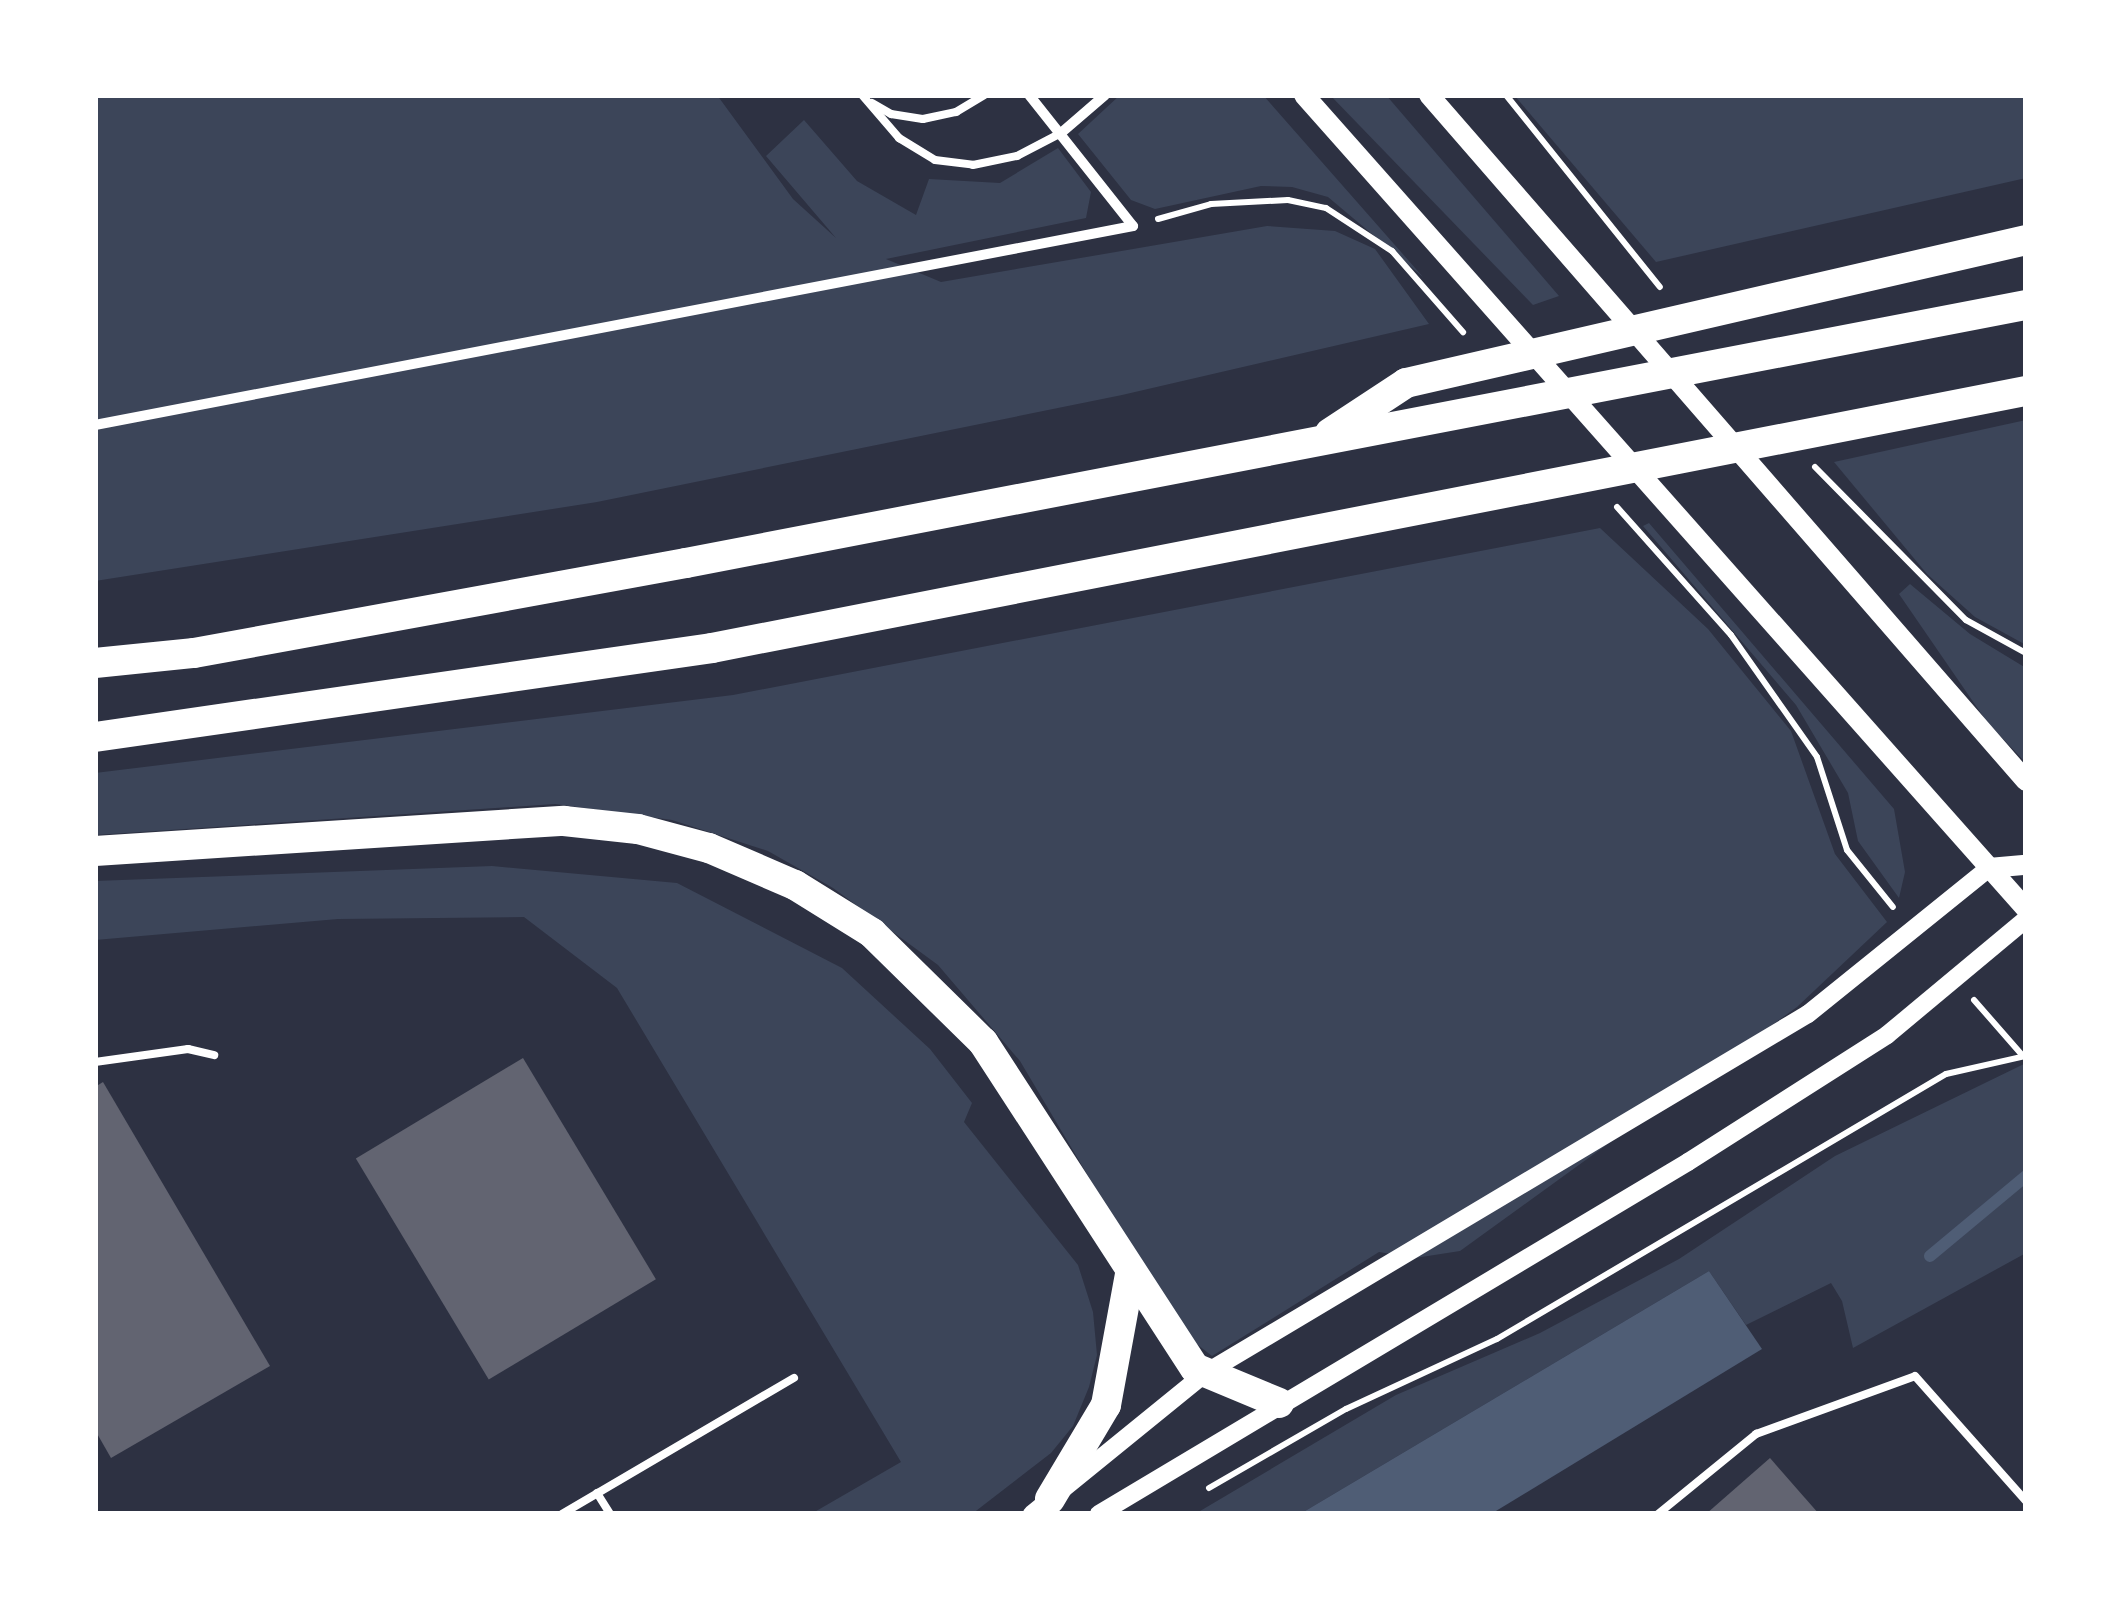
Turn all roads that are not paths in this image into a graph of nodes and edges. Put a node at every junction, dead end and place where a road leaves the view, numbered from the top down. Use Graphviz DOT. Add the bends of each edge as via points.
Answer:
graph roads {
  1 [pos="984,95"];
  2 [pos="1029,95"];
  3 [pos="1105,95"];
  4 [pos="1304,95"];
  5 [pos="1428,95"];
  6 [pos="863,96"];
  7 [pos="1062,133"];
  8 [pos="2026,240"];
  9 [pos="2026,305"];
  10 [pos="2026,391"];
  11 [pos="95,425"];
  12 [pos="1315,443"];
  13 [pos="95,662"];
  14 [pos="95,737"];
  15 [pos="2026,781"];
  16 [pos="95,851"];
  17 [pos="2026,864"];
  18 [pos="1989,868"];
  19 [pos="2026,910"];
  20 [pos="2026,919"];
  21 [pos="214,1055"];
  22 [pos="95,1062"];
  23 [pos="1130,1274"];
  24 [pos="1204,1374"];
  25 [pos="794,1378"];
  26 [pos="1279,1403"];
  27 [pos="597,1493"];
  28 [pos="2026,1501"];
  29 [pos="1041,1506"];
  30 [pos="562,1514"];
  31 [pos="610,1514"];
  32 [pos="1098,1514"];
  33 [pos="1658,1514"];
  1 -- 6 [label="lane" via="956,112 923,120 892,114"];
  2 -- 7 [label="street"];
  3 -- 7 [label="street"];
  4 -- 18 [label="main road"];
  5 -- 15 [label="main road"];
  6 -- 7 [label="lane" via="899,138 935,160 973,165 1017,156"];
  7 -- 11 [label="street" via="1133,226"];
  8 -- 12 [label="highway" via="1406,383"];
  9 -- 12 [label="highway"];
  10 -- 14 [label="highway" via="712,648"];
  12 -- 13 [label="highway" via="194,653"];
  16 -- 23 [label="highway" via="510,821 638,829 709,848 796,885 872,933 934,989 1020,1091"];
  17 -- 18 [label="main road"];
  18 -- 19 [label="main road"];
  18 -- 24 [label="street" via="1808,1014"];
  20 -- 26 [label="street" via="1887,1035 1688,1162"];
  21 -- 22 [label="lane" via="188,1048"];
  23 -- 24 [label="highway"];
  23 -- 29 [label="highway" via="1106,1405"];
  24 -- 26 [label="highway"];
  24 -- 29 [label="street"];
  25 -- 27 [label="lane"];
  26 -- 32 [label="street"];
  27 -- 30 [label="lane"];
  27 -- 31 [label="lane"];
  28 -- 33 [label="lane" via="1915,1376 1756,1434"];
}
